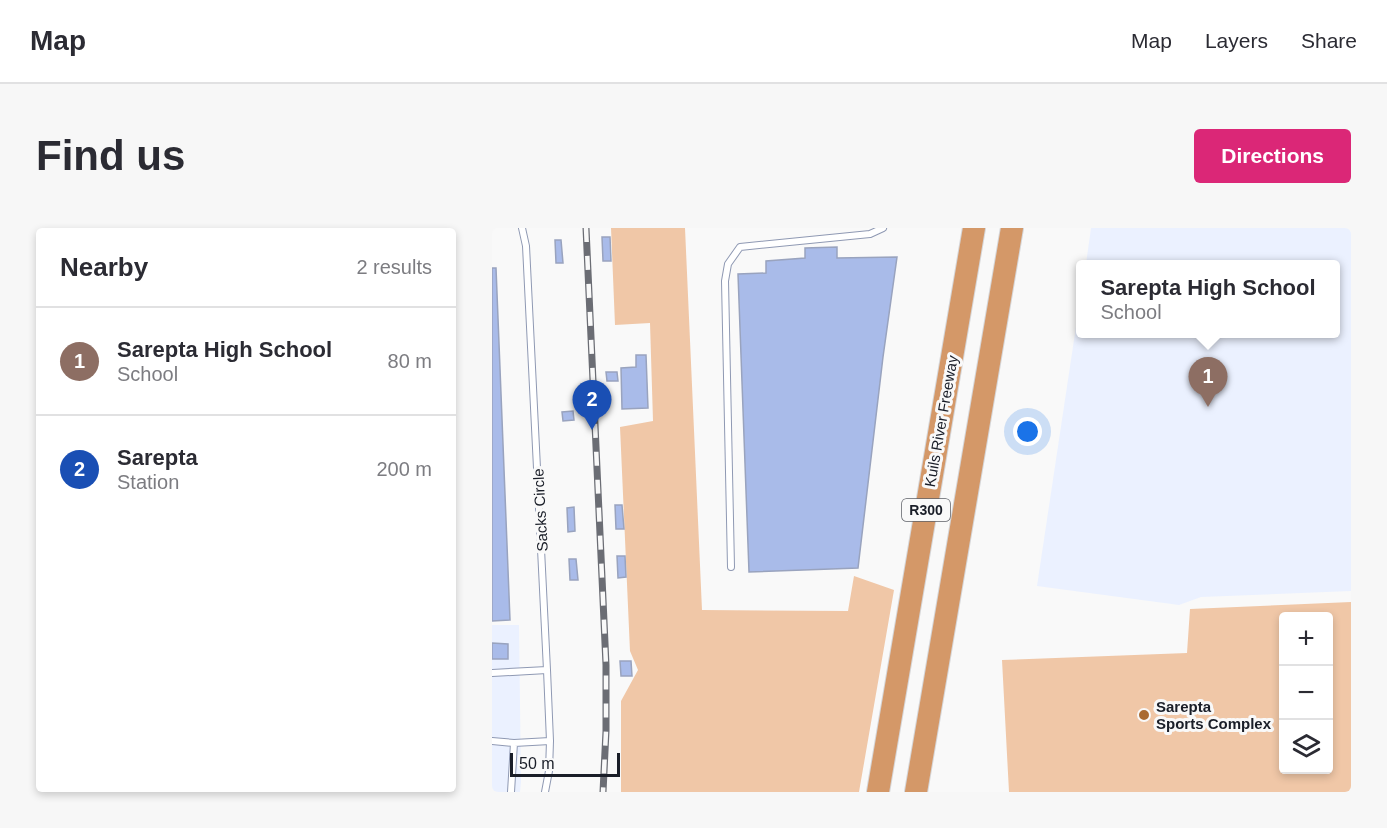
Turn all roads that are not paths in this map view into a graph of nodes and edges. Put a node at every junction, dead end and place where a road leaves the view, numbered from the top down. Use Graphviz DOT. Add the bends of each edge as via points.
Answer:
graph roads {
  1 [pos="522,228"];
  2 [pos="883,228"];
  3 [pos="974,228"];
  4 [pos="1012,228"];
  5 [pos="731,567"];
  6 [pos="548,670"];
  7 [pos="492,673"];
  8 [pos="492,741"];
  9 [pos="550,741"];
  10 [pos="514,743"];
  11 [pos="511,792"];
  12 [pos="545,792"];
  13 [pos="878,792"];
  14 [pos="916,792"];
  1 -- 6 [label="lane, Sacks Circle" via="535,392"];
  2 -- 5 [label="lane" via="870,234 740,247 728,264 725,281"];
  3 -- 13 [label="highway, Kuils River Freeway / R300"];
  4 -- 14 [label="highway, R300"];
  6 -- 7 [label="lane"];
  6 -- 9 [label="lane, Sacks Circle"];
  8 -- 10 [label="lane"];
  9 -- 10 [label="lane"];
  9 -- 12 [label="lane, Sacks Circle"];
  10 -- 11 [label="lane"];
}
